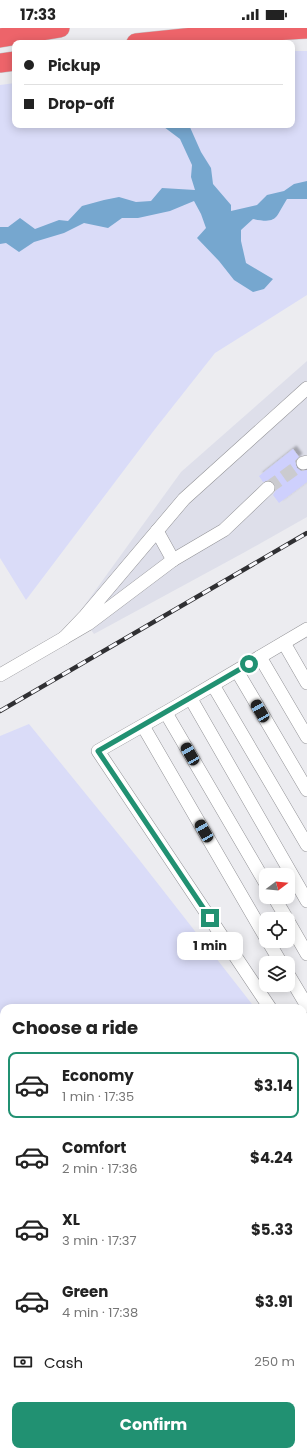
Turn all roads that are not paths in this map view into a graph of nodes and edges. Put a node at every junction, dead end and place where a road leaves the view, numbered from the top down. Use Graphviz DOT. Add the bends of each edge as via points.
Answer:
graph roads {
  1 [pos="60,28"];
  2 [pos="307,29"];
  3 [pos="200,36"];
  4 [pos="0,38"];
  5 [pos="163,40"];
  6 [pos="243,40"];
  7 [pos="307,40"];
  8 [pos="295,41"];
  9 [pos="12,61"];
  10 [pos="0,63"];
  11 [pos="305,396"];
  12 [pos="268,488"];
  13 [pos="157,531"];
  14 [pos="173,560"];
  15 [pos="307,630"];
  16 [pos="64,638"];
  17 [pos="284,643"];
  18 [pos="260,657"];
  19 [pos="237,671"];
  20 [pos="0,675"];
  21 [pos="307,683"];
  22 [pos="213,685"];
  23 [pos="191,699"];
  24 [pos="166,713"];
  25 [pos="143,726"];
  26 [pos="307,737"];
  27 [pos="307,790"];
  28 [pos="307,845"];
  29 [pos="259,872"];
  30 [pos="307,901"];
  31 [pos="259,926"];
  32 [pos="295,934"];
  33 [pos="307,954"];
  34 [pos="295,986"];
  35 [pos="267,1004"];
  36 [pos="306,1004"];
  1 -- 4 [label="highway"];
  2 -- 3 [label="highway"];
  3 -- 5 [label="highway"];
  3 -- 6 [label="highway"];
  7 -- 8 [label="highway"];
  9 -- 10 [label="highway"];
  11 -- 13 [label="lane" via="184,499"];
  12 -- 14 [label="lane" via="224,530"];
  13 -- 14 [label="lane"];
  13 -- 16 [label="lane"];
  14 -- 16 [label="lane" via="88,624"];
  15 -- 17 [label="lane"];
  16 -- 20 [label="lane"];
  17 -- 18 [label="lane"];
  17 -- 21 [label="lane"];
  18 -- 19 [label="lane"];
  18 -- 26 [label="lane"];
  19 -- 22 [label="lane"];
  19 -- 27 [label="lane"];
  22 -- 23 [label="lane"];
  22 -- 28 [label="lane"];
  23 -- 24 [label="lane"];
  23 -- 30 [label="lane"];
  24 -- 25 [label="lane"];
  24 -- 29 [label="lane"];
  25 -- 31 [label="lane"];
  25 -- 35 [label="lane" via="98,751"];
  32 -- 33 [label="lane"];
  34 -- 36 [label="lane"];
}
